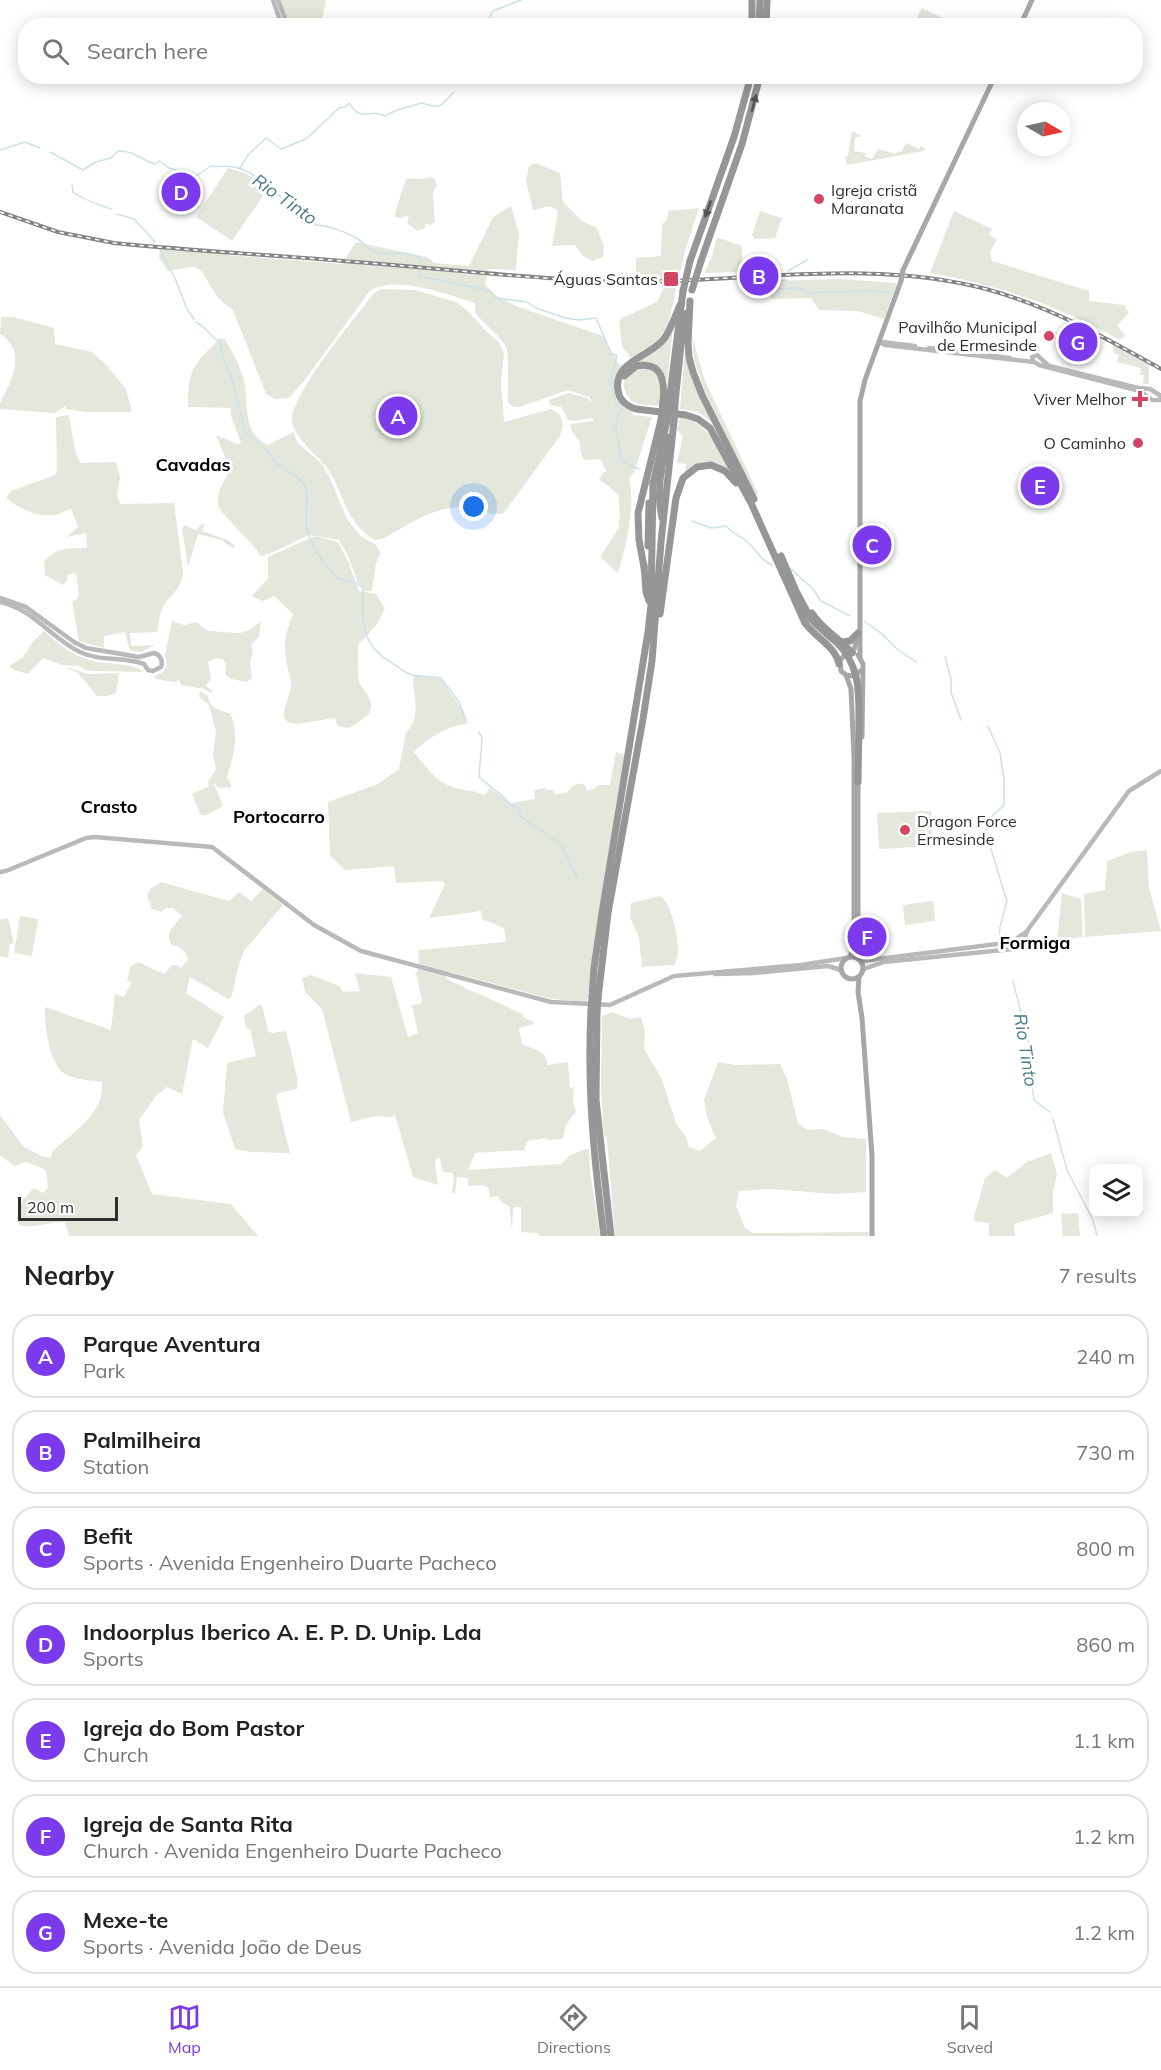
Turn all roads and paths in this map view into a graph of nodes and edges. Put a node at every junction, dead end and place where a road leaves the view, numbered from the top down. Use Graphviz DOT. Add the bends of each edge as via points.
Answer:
graph roads {
  1 [pos="273,0"];
  2 [pos="278,0"];
  3 [pos="752,0"];
  4 [pos="760,0"];
  5 [pos="767,0"];
  6 [pos="1032,0"];
  7 [pos="279,18"];
  8 [pos="285,18"];
  9 [pos="752,18"];
  10 [pos="759,18"];
  11 [pos="766,18"];
  12 [pos="1024,18"];
  13 [pos="749,84"];
  14 [pos="758,84"];
  15 [pos="991,84"];
  16 [pos="690,301"];
  17 [pos="680,305"];
  18 [pos="879,342"];
  19 [pos="1033,361"];
  20 [pos="1042,363"];
  21 [pos="1067,371"];
  22 [pos="1149,389"];
  23 [pos="1146,394"];
  24 [pos="1158,397"];
  25 [pos="669,403"];
  26 [pos="669,423"];
  27 [pos="733,455"];
  28 [pos="762,526"];
  29 [pos="647,567"];
  30 [pos="788,578"];
  31 [pos="0,600"];
  32 [pos="858,629"];
  33 [pos="655,634"];
  34 [pos="842,642"];
  35 [pos="853,653"];
  36 [pos="146,656"];
  37 [pos="860,657"];
  38 [pos="144,664"];
  39 [pos="839,664"];
  40 [pos="862,670"];
  41 [pos="846,675"];
  42 [pos="857,723"];
  43 [pos="854,758"];
  44 [pos="1161,771"];
  45 [pos="858,782"];
  46 [pos="0,872"];
  47 [pos="1028,931"];
  48 [pos="1016,939"];
  49 [pos="1024,941"];
  50 [pos="1017,948"];
  51 [pos="848,957"];
  52 [pos="860,959"];
  53 [pos="864,969"];
  54 [pos="841,970"];
  55 [pos="704,973"];
  56 [pos="859,977"];
  57 [pos="850,979"];
  58 [pos="858,992"];
  59 [pos="595,998"];
  60 [pos="594,1011"];
  61 [pos="604,1236"];
  62 [pos="611,1236"];
  63 [pos="872,1236"];
  1 -- 7 [label="main road"];
  2 -- 8 [label="main road"];
  3 -- 9 [label="highway"];
  4 -- 10 [label="highway"];
  5 -- 11 [label="highway"];
  6 -- 12 [label="main road"];
  13 -- 17 [label="highway, one-way, bridge" via="690,261"];
  16 -- 14 [label="highway, one-way, bridge"];
  15 -- 18 [label="main road, bridge" via="903,270"];
  16 -- 25 [label="highway"];
  16 -- 27 [label="highway" via="691,364 702,395"];
  17 -- 25 [label="highway"];
  17 -- 28 [label="highway" via="662,341 623,371 618,382 620,397 636,409 686,415 707,424"];
  18 -- 19 [label="main road"];
  18 -- 32 [label="main road" via="860,401"];
  19 -- 20 [label="main road"];
  19 -- 20 [label="main road" via="1036,355"];
  20 -- 21 [label="main road"];
  21 -- 22 [label="main road"];
  21 -- 23 [label="main road"];
  22 -- 23 [label="main road"];
  22 -- 24 [label="main road"];
  23 -- 24 [label="main road" via="1151,400"];
  25 -- 26 [label="highway, bridge"];
  25 -- 26 [label="highway, bridge"];
  25 -- 27 [label="highway" via="656,369 636,366 623,378 621,388 627,401 702,417 715,428"];
  26 -- 29 [label="highway" via="653,482"];
  26 -- 29 [label="highway" via="644,484 638,513 639,540"];
  26 -- 33 [label="highway" via="661,468 659,504 663,523"];
  27 -- 30 [label="highway"];
  28 -- 30 [label="highway"];
  28 -- 33 [label="highway" via="731,475 711,465 696,468 683,478"];
  29 -- 59 [label="highway" via="646,592 651,605 594,968"];
  30 -- 34 [label="highway" via="815,617"];
  30 -- 39 [label="highway" via="805,623 832,649"];
  30 -- 42 [label="highway, bridge" via="810,620 842,649 854,666 859,689"];
  31 -- 36 [label="main road" via="28,608 82,647"];
  31 -- 38 [label="main road" via="24,611 81,653"];
  32 -- 34 [label="highway" via="850,641"];
  32 -- 35 [label="main road"];
  32 -- 37 [label="main road"];
  33 -- 59 [label="highway"];
  34 -- 35 [label="highway"];
  35 -- 37 [label="main road"];
  35 -- 39 [label="main road" via="845,655"];
  36 -- 38 [label="main road"];
  36 -- 38 [label="main road" via="157,654 162,664 153,671"];
  37 -- 40 [label="main road"];
  39 -- 41 [label="main road"];
  40 -- 41 [label="main road" via="857,675"];
  40 -- 45 [label="main road"];
  41 -- 43 [label="main road" via="851,689"];
  42 -- 43 [label="highway"];
  42 -- 45 [label="highway"];
  43 -- 51 [label="main road" via="854,945"];
  44 -- 47 [label="main road" via="1129,791"];
  45 -- 52 [label="main road"];
  46 -- 55 [label="main road" via="87,838 206,846 217,850 314,925 361,951 551,1002 609,1005 674,976"];
  47 -- 48 [label="main road"];
  47 -- 49 [label="main road"];
  48 -- 49 [label="main road"];
  48 -- 50 [label="main road"];
  48 -- 52 [label="main road"];
  49 -- 50 [label="main road" via="1024,946"];
  50 -- 53 [label="main road" via="884,962"];
  51 -- 52 [label="main road"];
  51 -- 54 [label="main road"];
  51 -- 55 [label="main road"];
  52 -- 53 [label="main road"];
  53 -- 56 [label="main road"];
  54 -- 55 [label="main road" via="828,966 722,975"];
  54 -- 57 [label="main road"];
  56 -- 57 [label="main road"];
  56 -- 58 [label="main road"];
  57 -- 58 [label="main road"];
  58 -- 63 [label="main road" via="869,1111"];
  59 -- 60 [label="highway, bridge"];
  60 -- 61 [label="highway" via="589,1064"];
  60 -- 62 [label="highway" via="597,1110"];
}
